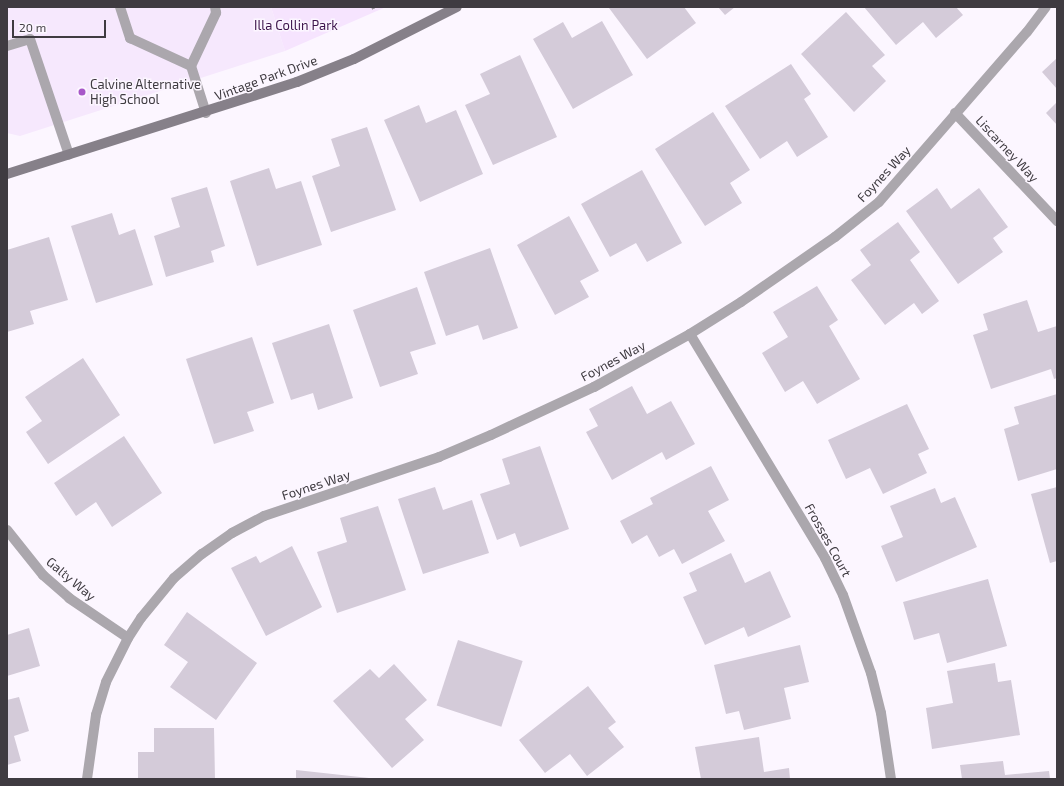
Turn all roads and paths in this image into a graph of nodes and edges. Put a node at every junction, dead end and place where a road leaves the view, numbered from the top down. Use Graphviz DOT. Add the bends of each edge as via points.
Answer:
graph roads {
  1 [pos="120,7"];
  2 [pos="215,7"];
  3 [pos="457,7"];
  4 [pos="1046,7"];
  5 [pos="7,46"];
  6 [pos="191,66"];
  7 [pos="206,113"];
  8 [pos="956,113"];
  9 [pos="68,155"];
  10 [pos="7,174"];
  11 [pos="1057,221"];
  12 [pos="690,334"];
  13 [pos="7,530"];
  14 [pos="128,638"];
  15 [pos="87,779"];
  16 [pos="891,779"];
  1 -- 6 [label="street" via="130,38"];
  2 -- 6 [label="street" via="216,13"];
  3 -- 7 [label="street, Vintage Park Drive" via="354,59 298,82"];
  4 -- 8 [label="street, Foynes Way"];
  5 -- 9 [label="street" via="30,39"];
  6 -- 7 [label="street"];
  7 -- 9 [label="street, Vintage Park Drive"];
  8 -- 11 [label="street, Liscarney Way"];
  8 -- 12 [label="street, Foynes Way" via="879,202 835,238"];
  9 -- 10 [label="street, Vintage Park Drive"];
  12 -- 14 [label="street, Foynes Way" via="594,387 491,435 439,457 264,516 232,533 174,578"];
  12 -- 16 [label="street, Frosses Court" via="825,558 844,595 871,673 881,714"];
  13 -- 14 [label="street, Galty Way" via="43,575 69,598"];
  14 -- 15 [label="street" via="106,682 96,715"];
}
